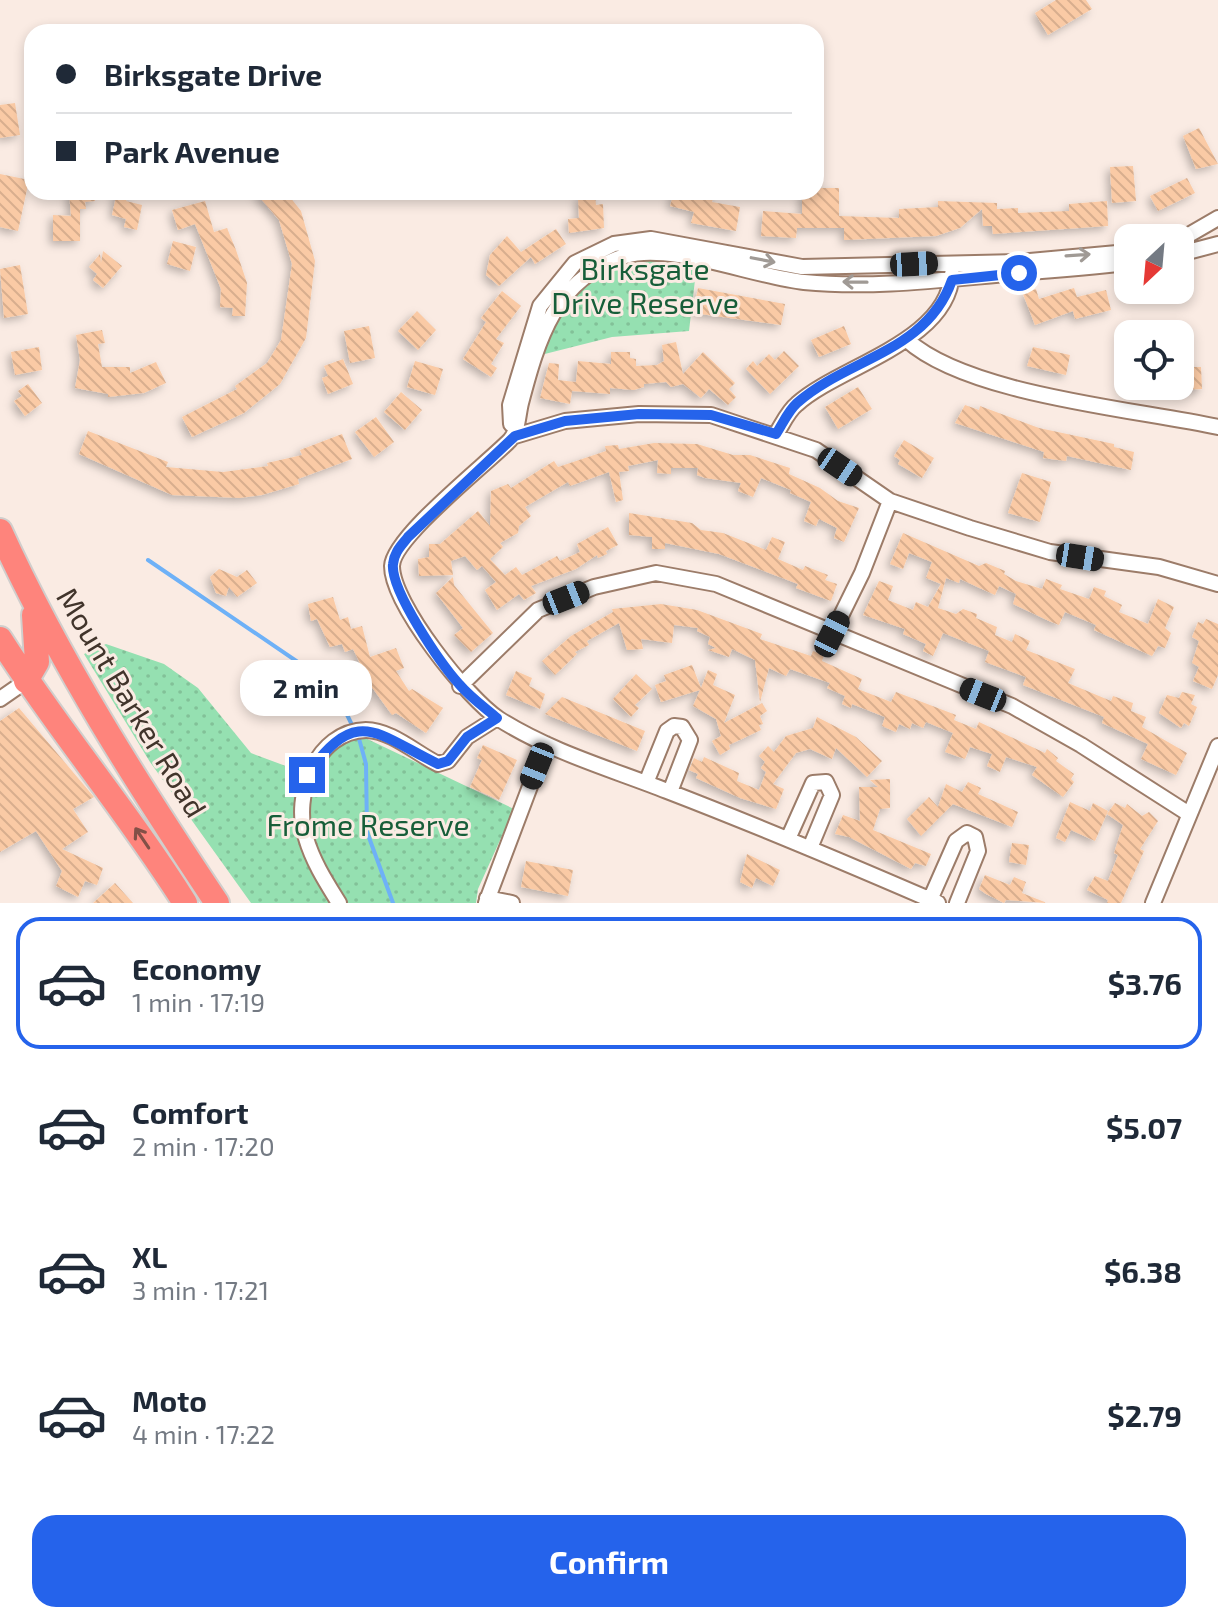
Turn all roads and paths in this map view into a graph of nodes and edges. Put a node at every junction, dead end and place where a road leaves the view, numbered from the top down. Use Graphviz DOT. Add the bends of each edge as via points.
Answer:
graph roads {
  1 [pos="1218,218"];
  2 [pos="1194,232"];
  3 [pos="1218,244"];
  4 [pos="1194,250"];
  5 [pos="1114,253"];
  6 [pos="953,262"];
  7 [pos="1114,264"];
  8 [pos="952,280"];
  9 [pos="907,340"];
  10 [pos="1218,427"];
  11 [pos="776,434"];
  12 [pos="515,436"];
  13 [pos="890,501"];
  14 [pos="0,531"];
  15 [pos="1218,584"];
  16 [pos="33,601"];
  17 [pos="832,634"];
  18 [pos="0,639"];
  19 [pos="26,681"];
  20 [pos="460,686"];
  21 [pos="85,696"];
  22 [pos="0,699"];
  23 [pos="497,718"];
  24 [pos="546,744"];
  25 [pos="1218,746"];
  26 [pos="646,783"];
  27 [pos="670,792"];
  28 [pos="1189,814"];
  29 [pos="788,839"];
  30 [pos="810,848"];
  31 [pos="175,899"];
  32 [pos="486,901"];
  33 [pos="934,901"];
  34 [pos="217,903"];
  35 [pos="339,903"];
  36 [pos="512,903"];
  37 [pos="957,903"];
  38 [pos="1153,903"];
  1 -- 2 [label="street"];
  3 -- 4 [label="street"];
  6 -- 5 [label="street, one-way"];
  6 -- 8 [label="street"];
  12 -- 6 [label="street, one-way" via="510,405 540,306 575,263 594,251 651,239 802,267"];
  7 -- 8 [label="street"];
  8 -- 9 [label="street" via="944,301"];
  8 -- 12 [label="street, one-way" via="805,282 681,257 625,256 586,272 557,307 525,389"];
  9 -- 10 [label="street" via="929,356 1012,388"];
  9 -- 11 [label="street" via="795,404"];
  11 -- 12 [label="street" via="711,415 639,414 565,421"];
  11 -- 13 [label="street" via="816,450"];
  12 -- 20 [label="street" via="408,537 392,566 402,594"];
  13 -- 15 [label="street" via="1050,552 1159,567"];
  13 -- 17 [label="street"];
  14 -- 16 [label="highway, Mount Barker Road"];
  16 -- 19 [label="highway" via="37,662"];
  16 -- 21 [label="highway, Mount Barker Road"];
  17 -- 20 [label="street" via="716,584 656,573 594,587 538,610"];
  17 -- 28 [label="street" via="1012,706"];
  18 -- 19 [label="highway, Mount Barker Road"];
  19 -- 21 [label="highway" via="44,676"];
  19 -- 22 [label="street"];
  31 -- 19 [label="highway, Mount Barker Road, one-way" via="111,793"];
  20 -- 23 [label="street"];
  21 -- 34 [label="highway, Mount Barker Road"];
  23 -- 24 [label="street"];
  23 -- 35 [label="street" via="438,764 388,736 354,732 326,748 307,775 304,834"];
  24 -- 26 [label="street"];
  24 -- 32 [label="street"];
  25 -- 28 [label="street"];
  26 -- 27 [label="street"];
  26 -- 27 [label="street" via="667,731 682,727 690,740"];
  27 -- 29 [label="street"];
  28 -- 38 [label="street"];
  29 -- 30 [label="street"];
  29 -- 30 [label="street" via="813,783 826,782 832,795"];
  30 -- 33 [label="street"];
  32 -- 36 [label="street"];
  33 -- 37 [label="street" via="956,841 967,833 975,837 978,851"];
}
